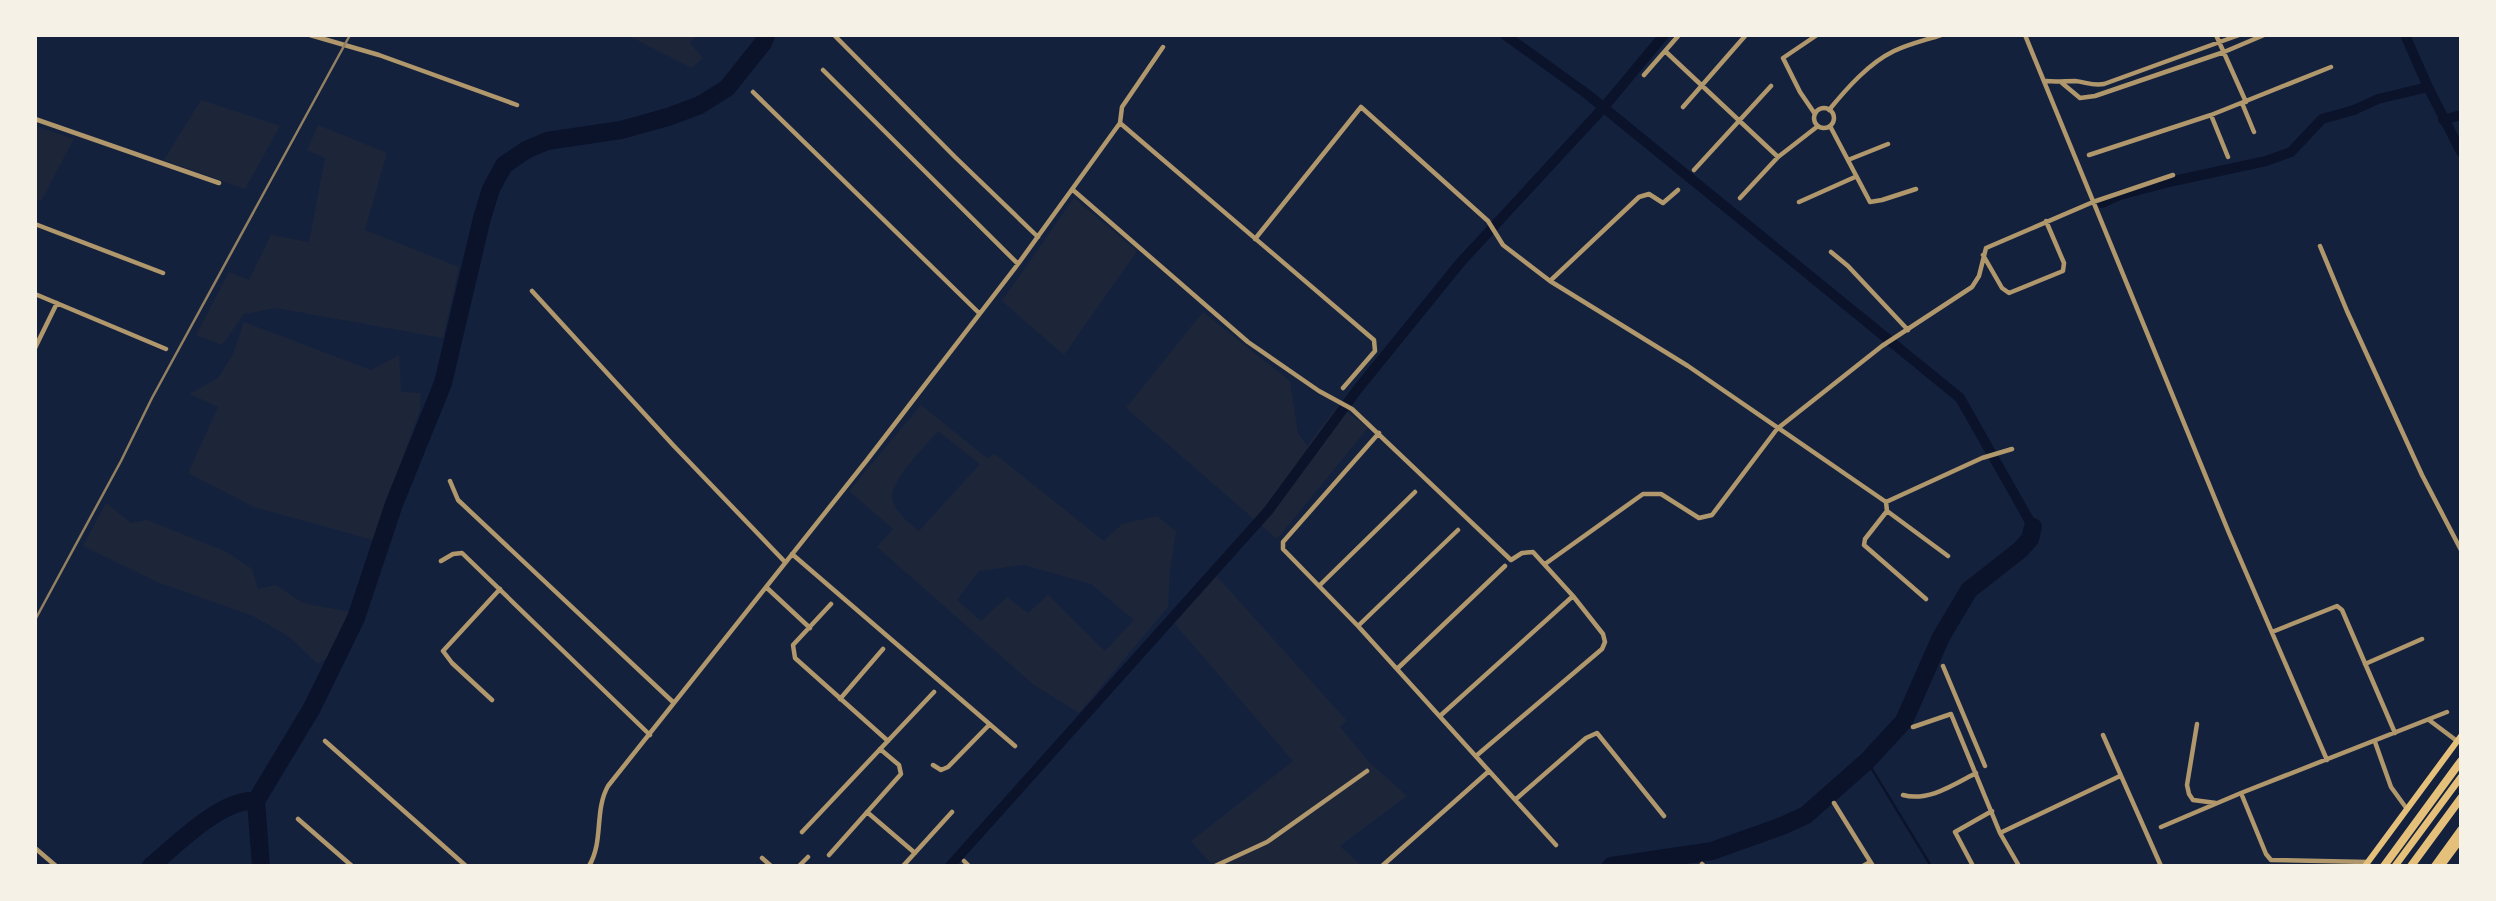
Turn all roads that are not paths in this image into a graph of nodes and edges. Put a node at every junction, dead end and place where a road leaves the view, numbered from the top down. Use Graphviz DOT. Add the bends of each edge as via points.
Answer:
graph roads {
  1 [pos="310,35"];
  2 [pos="333,35"];
  3 [pos="834,35"];
  4 [pos="1679,35"];
  5 [pos="1817,35"];
  6 [pos="1941,35"];
  7 [pos="2025,35"];
  8 [pos="2216,35"];
  9 [pos="2239,35"];
  10 [pos="2264,35"];
  11 [pos="1745,36"];
  12 [pos="330,41"];
  13 [pos="2220,43"];
  14 [pos="1163,47"];
  15 [pos="1665,51"];
  16 [pos="2224,52"];
  17 [pos="2331,67"];
  18 [pos="823,70"];
  19 [pos="1644,75"];
  20 [pos="2046,81"];
  21 [pos="2062,83"];
  22 [pos="1701,84"];
  23 [pos="1771,86"];
  24 [pos="2089,86"];
  25 [pos="752,92"];
  26 [pos="2087,97"];
  27 [pos="2244,102"];
  28 [pos="517,105"];
  29 [pos="1683,107"];
  30 [pos="1829,110"];
  31 [pos="1815,114"];
  32 [pos="2211,115"];
  33 [pos="35,119"];
  34 [pos="1740,120"];
  35 [pos="1120,123"];
  36 [pos="1818,126"];
  37 [pos="1830,126"];
  38 [pos="2254,132"];
  39 [pos="1888,144"];
  40 [pos="2089,155"];
  41 [pos="1778,157"];
  42 [pos="2228,157"];
  43 [pos="1848,160"];
  44 [pos="1694,170"];
  45 [pos="2173,175"];
  46 [pos="1855,177"];
  47 [pos="219,183"];
  48 [pos="1916,189"];
  49 [pos="1073,190"];
  50 [pos="1678,190"];
  51 [pos="1740,198"];
  52 [pos="1799,202"];
  53 [pos="2093,202"];
  54 [pos="2046,221"];
  55 [pos="35,223"];
  56 [pos="1038,237"];
  57 [pos="1255,239"];
  58 [pos="2320,246"];
  59 [pos="1831,252"];
  60 [pos="1982,254"];
  61 [pos="1018,264"];
  62 [pos="163,273"];
  63 [pos="1550,281"];
  64 [pos="532,292"];
  65 [pos="35,294"];
  66 [pos="57,303"];
  67 [pos="979,313"];
  68 [pos="1908,330"];
  69 [pos="35,348"];
  70 [pos="166,349"];
  71 [pos="1343,388"];
  72 [pos="1777,429"];
  73 [pos="1379,433"];
  74 [pos="2012,449"];
  75 [pos="450,481"];
  76 [pos="1415,492"];
  77 [pos="1886,502"];
  78 [pos="1887,510"];
  79 [pos="1458,530"];
  80 [pos="2461,550"];
  81 [pos="792,554"];
  82 [pos="1948,556"];
  83 [pos="441,561"];
  84 [pos="785,562"];
  85 [pos="1545,564"];
  86 [pos="1505,566"];
  87 [pos="1319,586"];
  88 [pos="766,587"];
  89 [pos="500,589"];
  90 [pos="1573,596"];
  91 [pos="1926,599"];
  92 [pos="831,604"];
  93 [pos="1358,626"];
  94 [pos="810,628"];
  95 [pos="2272,632"];
  96 [pos="2421,639"];
  97 [pos="883,649"];
  98 [pos="2365,664"];
  99 [pos="1943,666"];
  100 [pos="1396,669"];
  101 [pos="934,692"];
  102 [pos="840,698"];
  103 [pos="492,701"];
  104 [pos="674,703"];
  105 [pos="2447,712"];
  106 [pos="1440,716"];
  107 [pos="2428,719"];
  108 [pos="1966,723"];
  109 [pos="2197,724"];
  110 [pos="989,725"];
  111 [pos="1955,726"];
  112 [pos="1913,727"];
  113 [pos="2395,733"];
  114 [pos="650,735"];
  115 [pos="2103,735"];
  116 [pos="2459,739"];
  117 [pos="325,741"];
  118 [pos="888,741"];
  119 [pos="2375,742"];
  120 [pos="1015,746"];
  121 [pos="880,749"];
  122 [pos="1476,756"];
  123 [pos="2327,760"];
  124 [pos="2461,761"];
  125 [pos="933,765"];
  126 [pos="1985,766"];
  127 [pos="1367,771"];
  128 [pos="1489,771"];
  129 [pos="1976,773"];
  130 [pos="2120,775"];
  131 [pos="2461,777"];
  132 [pos="2241,793"];
  133 [pos="1903,795"];
  134 [pos="2461,798"];
  135 [pos="1516,799"];
  136 [pos="1833,803"];
  137 [pos="2216,803"];
  138 [pos="2407,808"];
  139 [pos="1992,811"];
  140 [pos="867,812"];
  141 [pos="951,812"];
  142 [pos="1664,816"];
  143 [pos="298,819"];
  144 [pos="2161,827"];
  145 [pos="2461,830"];
  146 [pos="802,832"];
  147 [pos="2000,832"];
  148 [pos="2461,839"];
  149 [pos="1556,845"];
  150 [pos="35,848"];
  151 [pos="915,853"];
  152 [pos="829,855"];
  153 [pos="808,857"];
  154 [pos="762,858"];
  155 [pos="964,862"];
  156 [pos="1872,864"];
  157 [pos="2366,864"];
  158 [pos="56,866"];
  159 [pos="352,866"];
  160 [pos="466,866"];
  161 [pos="589,866"];
  162 [pos="771,866"];
  163 [pos="799,866"];
  164 [pos="903,866"];
  165 [pos="970,866"];
  166 [pos="1215,866"];
  167 [pos="1382,866"];
  168 [pos="1864,866"];
  169 [pos="1973,866"];
  170 [pos="2019,866"];
  171 [pos="2161,866"];
  172 [pos="2384,866"];
  173 [pos="2395,866"];
  174 [pos="2411,866"];
  175 [pos="2435,866"];
  176 [pos="2441,866"];
  1 -- 12 [label="street"];
  2 -- 12 [label="street"];
  3 -- 56 [label="street"];
  4 -- 15 [label="street"];
  5 -- 31 [label="street" via="1783,58"];
  6 -- 30 [label="street" via="1884,57"];
  7 -- 20 [label="street"];
  8 -- 13 [label="street"];
  9 -- 13 [label="street"];
  10 -- 16 [label="street"];
  11 -- 22 [label="street"];
  12 -- 28 [label="street"];
  13 -- 16 [label="street"];
  13 -- 24 [label="street"];
  14 -- 35 [label="street" via="1122,107"];
  15 -- 19 [label="street"];
  15 -- 22 [label="street"];
  16 -- 26 [label="street"];
  16 -- 27 [label="street"];
  17 -- 27 [label="street"];
  18 -- 61 [label="street"];
  20 -- 21 [label="street"];
  20 -- 53 [label="street"];
  21 -- 24 [label="street"];
  21 -- 26 [label="street" via="2075,96"];
  22 -- 29 [label="street"];
  22 -- 34 [label="street"];
  23 -- 34 [label="street"];
  24 -- 26 [label="street"];
  25 -- 67 [label="street"];
  27 -- 32 [label="street"];
  27 -- 38 [label="street"];
  30 -- 31 [label="street"];
  30 -- 37 [label="street" via="1834,118"];
  31 -- 36 [label="street"];
  32 -- 40 [label="street"];
  32 -- 42 [label="street"];
  33 -- 47 [label="street"];
  34 -- 41 [label="street"];
  34 -- 44 [label="street"];
  35 -- 49 [label="street"];
  35 -- 57 [label="street"];
  36 -- 37 [label="street"];
  36 -- 41 [label="street"];
  37 -- 43 [label="street"];
  39 -- 43 [label="street"];
  41 -- 51 [label="street"];
  43 -- 46 [label="street"];
  45 -- 53 [label="street"];
  46 -- 48 [label="street" via="1870,202"];
  46 -- 52 [label="street"];
  49 -- 56 [label="street"];
  49 -- 73 [label="street" via="1248,342 1342,402"];
  50 -- 63 [label="street" via="1663,203 1649,194 1639,197"];
  53 -- 54 [label="street"];
  53 -- 95 [label="street"];
  54 -- 60 [label="street" via="1990,245"];
  54 -- 60 [label="street" via="2064,263 2063,271 2008,293"];
  55 -- 62 [label="street"];
  56 -- 61 [label="street"];
  57 -- 63 [label="street" via="1361,107 1488,221 1503,245"];
  57 -- 71 [label="street" via="1374,340 1375,351"];
  58 -- 80 [label="street" via="2422,475"];
  59 -- 68 [label="street"];
  60 -- 68 [label="street" via="1977,282"];
  61 -- 67 [label="street"];
  63 -- 72 [label="street" via="1677,358"];
  64 -- 84 [label="street"];
  65 -- 66 [label="street"];
  66 -- 69 [label="street"];
  66 -- 70 [label="street"];
  67 -- 81 [label="street"];
  68 -- 72 [label="street"];
  72 -- 77 [label="street"];
  72 -- 85 [label="street" via="1712,515 1699,519 1671,498 1643,494"];
  73 -- 85 [label="street" via="1511,560 1533,552"];
  73 -- 87 [label="street" via="1283,542 1288,556"];
  74 -- 77 [label="street"];
  75 -- 104 [label="street" via="458,500"];
  76 -- 87 [label="street"];
  77 -- 78 [label="street"];
  78 -- 82 [label="street"];
  78 -- 91 [label="street" via="1864,545"];
  79 -- 93 [label="street"];
  81 -- 84 [label="street"];
  81 -- 110 [label="street"];
  83 -- 89 [label="street" via="463,552"];
  84 -- 88 [label="street"];
  85 -- 90 [label="street"];
  86 -- 100 [label="street"];
  87 -- 93 [label="street"];
  88 -- 94 [label="street"];
  88 -- 104 [label="street"];
  89 -- 103 [label="street" via="443,652"];
  89 -- 114 [label="street"];
  90 -- 106 [label="street"];
  90 -- 122 [label="street" via="1603,634 1602,649"];
  92 -- 94 [label="street"];
  93 -- 100 [label="street"];
  94 -- 102 [label="street" via="793,645 795,658"];
  95 -- 98 [label="street" via="2337,606"];
  95 -- 123 [label="street"];
  96 -- 98 [label="street"];
  97 -- 102 [label="street"];
  98 -- 113 [label="street"];
  99 -- 108 [label="street"];
  100 -- 106 [label="street"];
  101 -- 118 [label="street"];
  102 -- 118 [label="street"];
  104 -- 114 [label="street"];
  105 -- 107 [label="street"];
  106 -- 122 [label="street"];
  107 -- 113 [label="street"];
  107 -- 116 [label="street"];
  108 -- 111 [label="street"];
  108 -- 126 [label="street"];
  109 -- 137 [label="street" via="2189,794 2193,800"];
  110 -- 120 [label="street"];
  110 -- 125 [label="street" via="948,767 941,770"];
  111 -- 112 [label="street" via="1951,714"];
  111 -- 129 [label="street"];
  113 -- 119 [label="street"];
  114 -- 161 [label="street" via="603,795 598,843"];
  115 -- 130 [label="street"];
  116 -- 138 [label="main road"];
  117 -- 160 [label="street"];
  118 -- 121 [label="street"];
  119 -- 123 [label="street"];
  119 -- 138 [label="street" via="2391,787"];
  121 -- 140 [label="street" via="900,765 901,774"];
  121 -- 146 [label="street"];
  122 -- 128 [label="street"];
  123 -- 132 [label="street"];
  124 -- 172 [label="highway"];
  127 -- 166 [label="street" via="1268,842"];
  128 -- 135 [label="street"];
  128 -- 167 [label="street"];
  129 -- 133 [label="street" via="1927,796"];
  129 -- 139 [label="street"];
  130 -- 147 [label="street"];
  130 -- 171 [label="street"];
  131 -- 173 [label="highway"];
  132 -- 137 [label="street"];
  132 -- 157 [label="street" via="2272,860"];
  134 -- 174 [label="highway"];
  135 -- 142 [label="street" via="1597,733"];
  135 -- 149 [label="street"];
  136 -- 156 [label="street"];
  137 -- 144 [label="street"];
  138 -- 157 [label="main road"];
  139 -- 147 [label="street"];
  139 -- 169 [label="street" via="1955,832"];
  140 -- 151 [label="street"];
  140 -- 152 [label="street"];
  141 -- 151 [label="street"];
  143 -- 159 [label="street"];
  145 -- 175 [label="highway"];
  147 -- 170 [label="street"];
  148 -- 176 [label="highway"];
  150 -- 158 [label="street"];
  151 -- 164 [label="street"];
  153 -- 163 [label="street"];
  154 -- 162 [label="street"];
  155 -- 165 [label="street"];
  156 -- 168 [label="street"];
}
